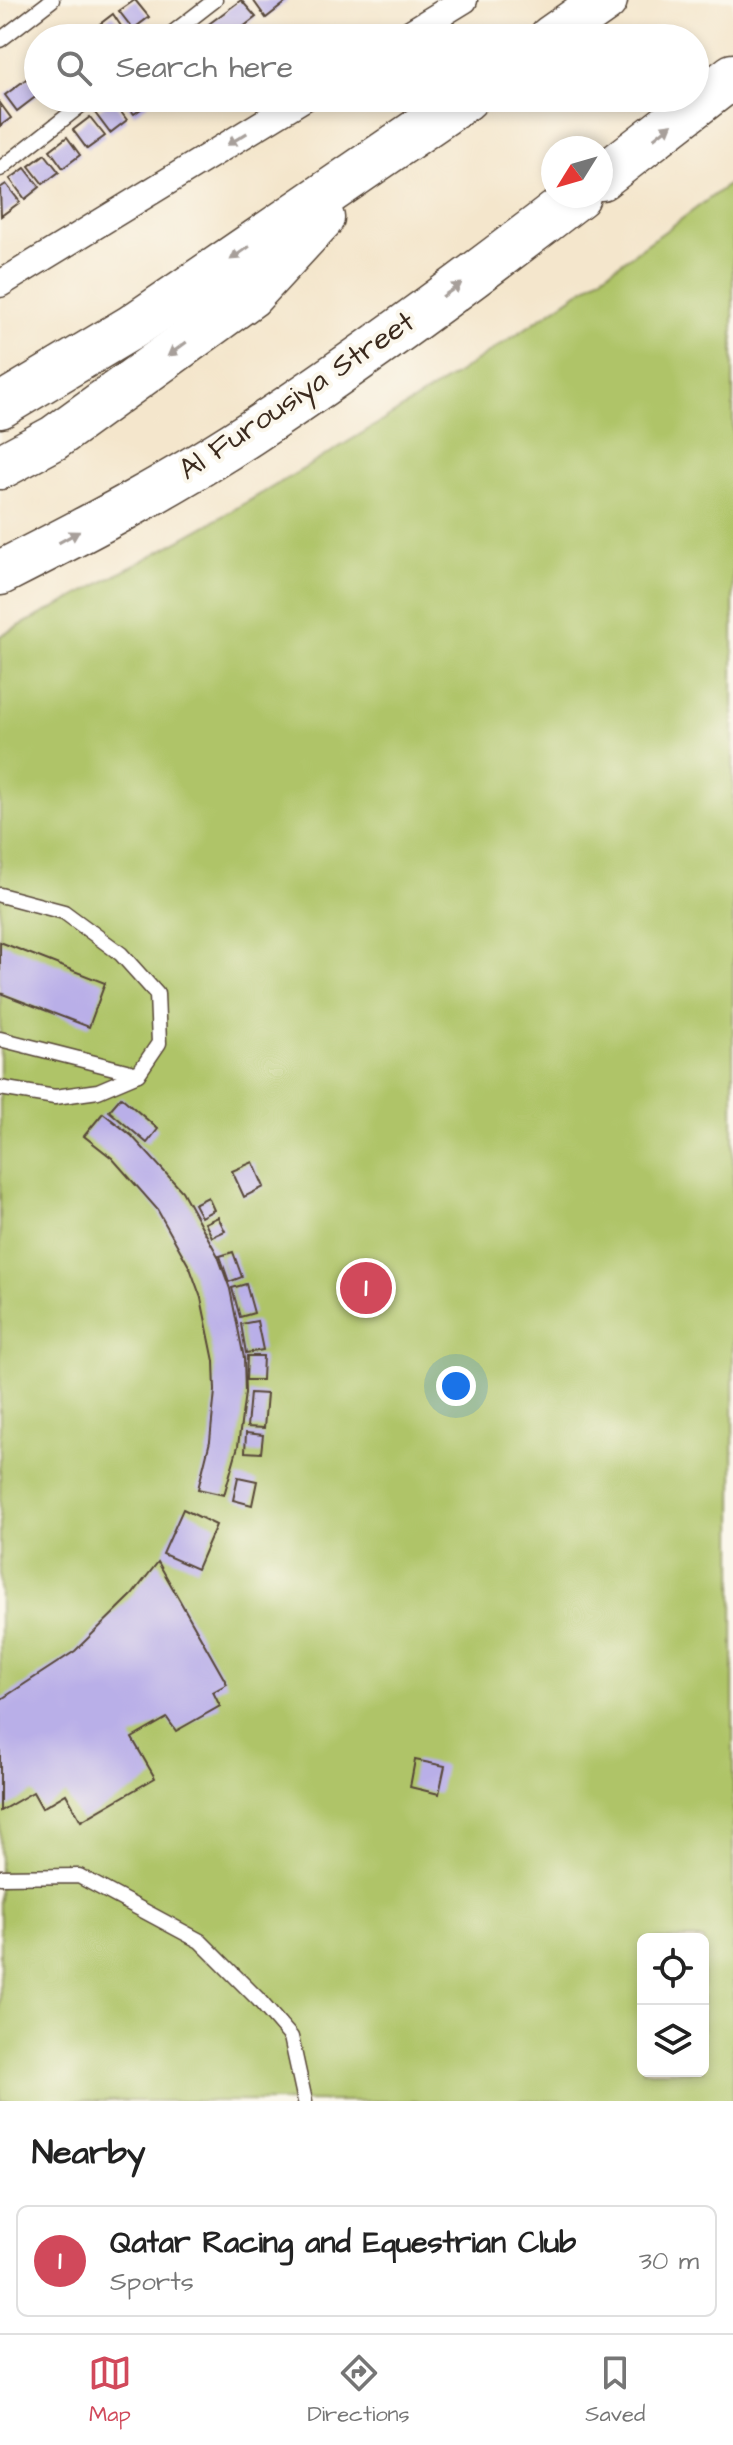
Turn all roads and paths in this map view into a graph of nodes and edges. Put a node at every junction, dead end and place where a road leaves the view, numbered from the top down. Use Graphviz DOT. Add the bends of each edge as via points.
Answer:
graph roads {
  1 [pos="52,0"];
  2 [pos="464,0"];
  3 [pos="605,0"];
  4 [pos="204,3"];
  5 [pos="181,24"];
  6 [pos="425,24"];
  7 [pos="571,24"];
  8 [pos="0,40"];
  9 [pos="733,76"];
  10 [pos="709,95"];
  11 [pos="72,112"];
  12 [pos="281,112"];
  13 [pos="445,112"];
  14 [pos="686,112"];
  15 [pos="374,160"];
  16 [pos="0,169"];
  17 [pos="613,169"];
  18 [pos="561,208"];
  19 [pos="0,284"];
  20 [pos="0,406"];
  21 [pos="0,467"];
  22 [pos="0,573"];
  23 [pos="0,895"];
  24 [pos="0,1039"];
  25 [pos="138,1074"];
  26 [pos="0,1088"];
  27 [pos="0,1877"];
  28 [pos="305,2101"];
  1 -- 8 [label="lane"];
  2 -- 6 [label="street"];
  3 -- 7 [label="highway"];
  4 -- 5 [label="lane"];
  10 -- 9 [label="highway, one-way"];
  11 -- 16 [label="lane"];
  12 -- 19 [label="street, one-way"];
  13 -- 15 [label="highway"];
  17 -- 14 [label="highway, one-way"];
  15 -- 20 [label="highway, one-way" via="132,327"];
  15 -- 21 [label="highway, one-way" via="250,296 54,438"];
  22 -- 18 [label="highway, Al Furousiya Street, one-way" via="263,425"];
  23 -- 25 [label="lane" via="64,912 121,954 157,994 159,1043"];
  24 -- 25 [label="lane"];
  25 -- 26 [label="lane" via="98,1091 55,1097"];
  27 -- 28 [label="lane" via="79,1876 200,1941 291,2037"];
}
